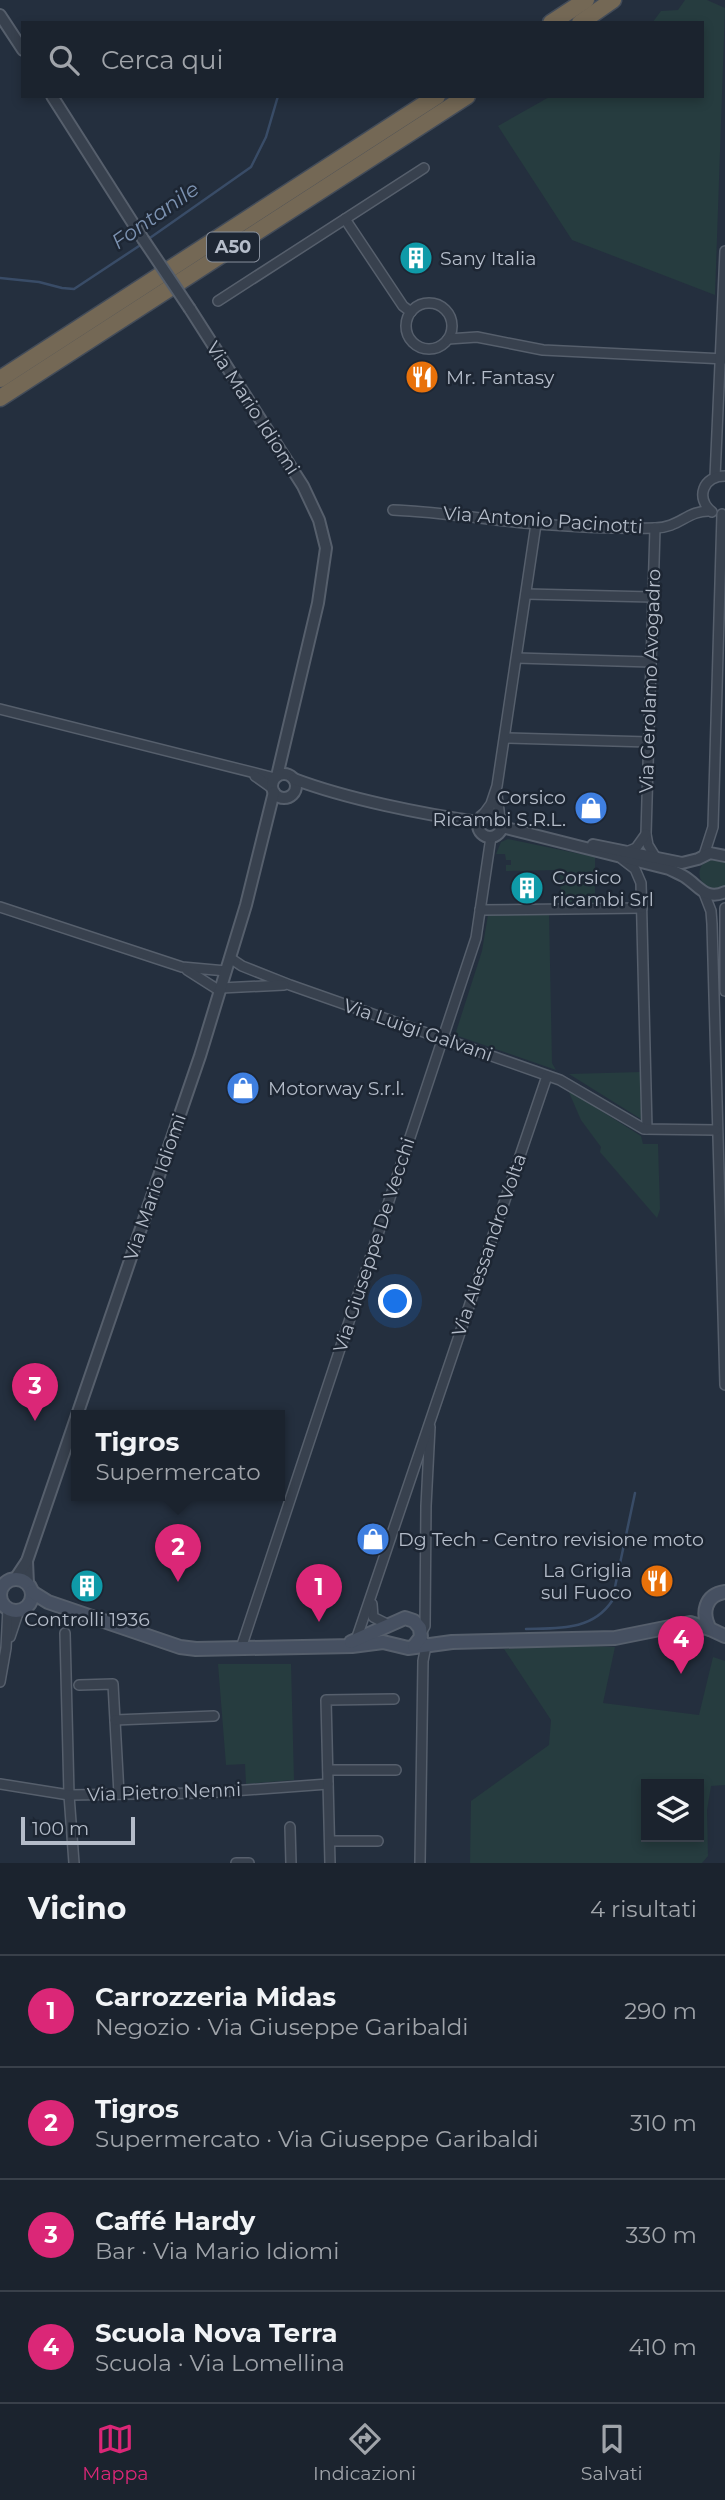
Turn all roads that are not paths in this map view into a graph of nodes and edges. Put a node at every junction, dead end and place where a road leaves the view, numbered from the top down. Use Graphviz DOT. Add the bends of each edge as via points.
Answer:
graph roads {
  1 [pos="586,0"];
  2 [pos="613,0"];
  3 [pos="0,15"];
  4 [pos="554,21"];
  5 [pos="583,21"];
  6 [pos="21,47"];
  7 [pos="53,98"];
  8 [pos="434,98"];
  9 [pos="464,98"];
  10 [pos="424,168"];
  11 [pos="345,219"];
  12 [pos="725,251"];
  13 [pos="218,301"];
  14 [pos="411,312"];
  15 [pos="451,318"];
  16 [pos="477,337"];
  17 [pos="447,339"];
  18 [pos="723,359"];
  19 [pos="0,379"];
  20 [pos="0,398"];
  21 [pos="720,477"];
  22 [pos="702,496"];
  23 [pos="393,510"];
  24 [pos="710,511"];
  25 [pos="723,514"];
  26 [pos="689,516"];
  27 [pos="536,524"];
  28 [pos="655,528"];
  29 [pos="527,594"];
  30 [pos="653,597"];
  31 [pos="517,659"];
  32 [pos="651,662"];
  33 [pos="0,709"];
  34 [pos="505,738"];
  35 [pos="649,742"];
  36 [pos="282,756"];
  37 [pos="292,777"];
  38 [pos="497,786"];
  39 [pos="276,787"];
  40 [pos="315,787"];
  41 [pos="294,793"];
  42 [pos="481,818"];
  43 [pos="501,822"];
  44 [pos="646,834"];
  45 [pos="491,837"];
  46 [pos="573,843"];
  47 [pos="629,851"];
  48 [pos="725,856"];
  49 [pos="617,857"];
  50 [pos="701,857"];
  51 [pos="656,862"];
  52 [pos="641,883"];
  53 [pos="695,884"];
  54 [pos="725,892"];
  55 [pos="704,893"];
  56 [pos="0,907"];
  57 [pos="642,908"];
  58 [pos="725,908"];
  59 [pos="480,910"];
  60 [pos="230,958"];
  61 [pos="182,967"];
  62 [pos="226,971"];
  63 [pos="290,985"];
  64 [pos="220,989"];
  65 [pos="725,991"];
  66 [pos="443,1038"];
  67 [pos="547,1076"];
  68 [pos="647,1129"];
  69 [pos="716,1130"];
  70 [pos="725,1384"];
  71 [pos="78,1410"];
  72 [pos="431,1414"];
  73 [pos="71,1431"];
  74 [pos="723,1591"];
  75 [pos="10,1595"];
  76 [pos="372,1597"];
  77 [pos="426,1601"];
  78 [pos="705,1608"];
  79 [pos="397,1622"];
  80 [pos="690,1623"];
  81 [pos="65,1633"];
  82 [pos="720,1635"];
  83 [pos="356,1640"];
  84 [pos="419,1640"];
  85 [pos="396,1644"];
  86 [pos="340,1646"];
  87 [pos="240,1648"];
  88 [pos="424,1661"];
  89 [pos="0,1682"];
  90 [pos="79,1685"];
  91 [pos="394,1699"];
  92 [pos="214,1716"];
  93 [pos="115,1720"];
  94 [pos="328,1770"];
  95 [pos="396,1770"];
  96 [pos="0,1784"];
  97 [pos="328,1784"];
  98 [pos="119,1794"];
  99 [pos="69,1795"];
  100 [pos="290,1827"];
  101 [pos="330,1841"];
  102 [pos="378,1841"];
  103 [pos="74,1863"];
  104 [pos="236,1863"];
  105 [pos="248,1863"];
  106 [pos="291,1863"];
  107 [pos="330,1863"];
  108 [pos="420,1863"];
  1 -- 4 [label="highway"];
  2 -- 5 [label="highway"];
  3 -- 6 [label="street"];
  7 -- 36 [label="street, Via Mario Idiomi, bridge" via="303,486 319,520 326,548 318,603"];
  8 -- 19 [label="highway, A50"];
  9 -- 20 [label="highway, A50"];
  10 -- 11 [label="street"];
  11 -- 13 [label="street"];
  11 -- 14 [label="street"];
  12 -- 18 [label="street"];
  14 -- 15 [label="street" via="422,304 436,304"];
  14 -- 17 [label="street" via="407,333 418,346 433,348"];
  15 -- 16 [label="street" via="458,328"];
  15 -- 17 [label="street"];
  16 -- 17 [label="street"];
  16 -- 18 [label="street" via="543,350"];
  18 -- 21 [label="street"];
  21 -- 22 [label="street" via="705,485"];
  22 -- 24 [label="street"];
  22 -- 26 [label="street"];
  23 -- 27 [label="street, Via Antonio Pacinotti"];
  24 -- 25 [label="street"];
  24 -- 26 [label="street, Via Antonio Pacinotti"];
  25 -- 50 [label="street" via="713,827"];
  26 -- 28 [label="street, Via Antonio Pacinotti" via="677,524"];
  27 -- 28 [label="street, Via Antonio Pacinotti"];
  27 -- 29 [label="street"];
  28 -- 30 [label="street, Via Gerolamo Avogadro"];
  29 -- 30 [label="street"];
  29 -- 31 [label="street"];
  30 -- 32 [label="street, Via Gerolamo Avogadro"];
  31 -- 32 [label="street"];
  31 -- 34 [label="street"];
  32 -- 35 [label="street, Via Gerolamo Avogadro"];
  33 -- 39 [label="street" via="251,773"];
  34 -- 35 [label="street"];
  34 -- 38 [label="street"];
  35 -- 44 [label="street, Via Gerolamo Avogadro"];
  36 -- 37 [label="street"];
  36 -- 39 [label="street, Via Mario Idiomi"];
  37 -- 39 [label="street"];
  37 -- 40 [label="street"];
  37 -- 41 [label="street"];
  38 -- 42 [label="street"];
  38 -- 43 [label="street"];
  39 -- 41 [label="street" via="289,797"];
  39 -- 60 [label="street, Via Mario Idiomi"];
  40 -- 41 [label="street"];
  40 -- 42 [label="street"];
  42 -- 43 [label="street" via="494,813"];
  42 -- 45 [label="street" via="480,831"];
  43 -- 45 [label="street" via="497,835"];
  43 -- 46 [label="street"];
  44 -- 47 [label="street"];
  44 -- 51 [label="street, Via Gerolamo Avogadro"];
  45 -- 59 [label="street, Via Giuseppe De Vecchi"];
  46 -- 47 [label="street"];
  46 -- 49 [label="street"];
  47 -- 51 [label="street"];
  48 -- 50 [label="street"];
  49 -- 51 [label="street"];
  49 -- 52 [label="street" via="635,869"];
  50 -- 51 [label="street" via="682,863"];
  50 -- 53 [label="street" via="692,872"];
  51 -- 52 [label="street"];
  51 -- 53 [label="street"];
  52 -- 57 [label="street"];
  53 -- 55 [label="street"];
  54 -- 55 [label="street"];
  55 -- 69 [label="street" via="712,924"];
  56 -- 61 [label="street"];
  57 -- 59 [label="street"];
  57 -- 68 [label="street"];
  58 -- 65 [label="street"];
  59 -- 66 [label="street, Via Giuseppe De Vecchi" via="476,938"];
  60 -- 62 [label="street, Via Mario Idiomi"];
  60 -- 63 [label="street, Via Luigi Galvani"];
  61 -- 62 [label="street"];
  61 -- 64 [label="street"];
  62 -- 64 [label="street, Via Mario Idiomi"];
  63 -- 64 [label="street, Via Luigi Galvani"];
  63 -- 66 [label="street, Via Luigi Galvani"];
  64 -- 71 [label="street, Via Mario Idiomi"];
  66 -- 67 [label="street, Via Luigi Galvani"];
  66 -- 87 [label="street, Via Giuseppe De Vecchi"];
  67 -- 68 [label="street, Via Luigi Galvani"];
  67 -- 72 [label="street, Via Alessandro Volta"];
  68 -- 69 [label="street"];
  69 -- 70 [label="street"];
  72 -- 76 [label="street, Via Alessandro Volta"];
  72 -- 77 [label="street, Via Alessandro Volta"];
  73 -- 75 [label="street, Via Mario Idiomi" via="27,1561"];
  74 -- 78 [label="main road"];
  75 -- 87 [label="main road" via="48,1602 180,1647"];
  75 -- 89 [label="street"];
  76 -- 79 [label="street" via="373,1618 382,1624"];
  76 -- 83 [label="street, Via Alessandro Volta"];
  77 -- 79 [label="street" via="415,1615"];
  77 -- 84 [label="street, Via Alessandro Volta"];
  78 -- 80 [label="main road"];
  78 -- 82 [label="main road" via="705,1618"];
  79 -- 83 [label="main road"];
  79 -- 84 [label="main road" via="418,1623"];
  79 -- 85 [label="main road" via="392,1631"];
  80 -- 82 [label="main road"];
  80 -- 84 [label="main road" via="615,1638"];
  81 -- 99 [label="street"];
  83 -- 86 [label="main road"];
  84 -- 85 [label="main road" via="401,1647"];
  84 -- 88 [label="street, Via Alessandro Volta"];
  84 -- 88 [label="street"];
  85 -- 86 [label="main road"];
  86 -- 87 [label="main road"];
  88 -- 108 [label="street, Via Alessandro Volta"];
  90 -- 93 [label="street" via="113,1684"];
  91 -- 94 [label="street" via="326,1700"];
  92 -- 93 [label="street"];
  93 -- 98 [label="street"];
  94 -- 95 [label="street"];
  94 -- 97 [label="street"];
  96 -- 99 [label="street, Via Pietro Nenni"];
  97 -- 98 [label="street, Via Pietro Nenni"];
  97 -- 101 [label="street"];
  98 -- 99 [label="street, Via Pietro Nenni"];
  99 -- 103 [label="street"];
  100 -- 106 [label="street"];
  101 -- 102 [label="street"];
  101 -- 107 [label="street"];
  104 -- 105 [label="street"];
}
